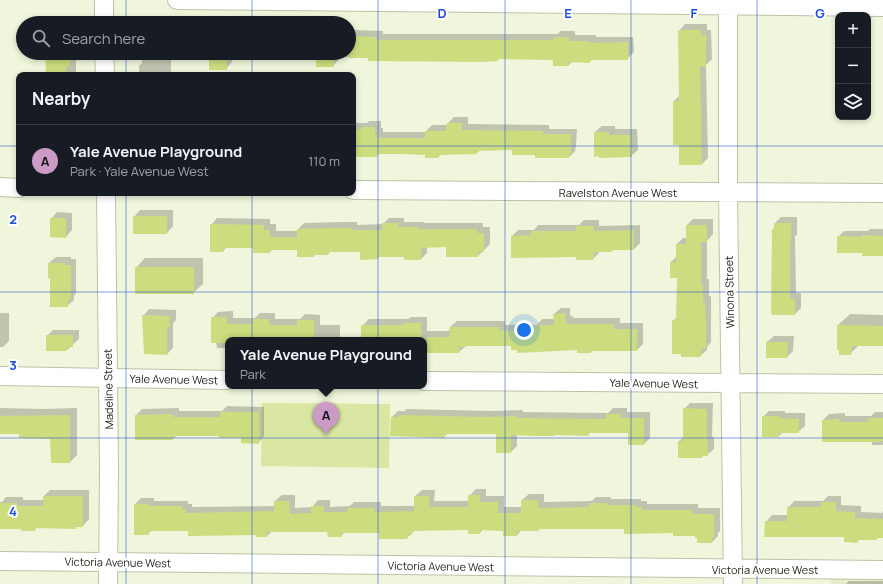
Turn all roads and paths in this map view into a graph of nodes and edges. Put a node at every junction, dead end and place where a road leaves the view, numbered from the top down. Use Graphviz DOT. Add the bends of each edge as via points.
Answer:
graph roads {
  1 [pos="104,0"];
  2 [pos="177,0"];
  3 [pos="728,3"];
  4 [pos="883,7"];
  5 [pos="104,16"];
  6 [pos="104,60"];
  7 [pos="105,72"];
  8 [pos="0,187"];
  9 [pos="16,188"];
  10 [pos="356,190"];
  11 [pos="728,192"];
  12 [pos="883,193"];
  13 [pos="106,196"];
  14 [pos="0,376"];
  15 [pos="108,378"];
  16 [pos="225,380"];
  17 [pos="427,381"];
  18 [pos="730,384"];
  19 [pos="883,384"];
  20 [pos="0,561"];
  21 [pos="108,562"];
  22 [pos="883,570"];
  23 [pos="733,576"];
  24 [pos="108,584"];
  1 -- 5 [label="street"];
  2 -- 3 [label="street"];
  3 -- 4 [label="street"];
  3 -- 11 [label="street, Winona Street"];
  6 -- 7 [label="street"];
  8 -- 9 [label="street"];
  10 -- 11 [label="street, Ravelston Avenue West"];
  11 -- 12 [label="street, Ravelston Avenue West"];
  11 -- 18 [label="street, Winona Street"];
  13 -- 15 [label="street, Madeline Street"];
  14 -- 15 [label="street, Yale Avenue West"];
  15 -- 16 [label="street, Yale Avenue West"];
  15 -- 21 [label="street, Madeline Street"];
  17 -- 18 [label="street, Yale Avenue West"];
  18 -- 19 [label="street, Yale Avenue West"];
  18 -- 23 [label="street, Winona Street"];
  20 -- 21 [label="street, Victoria Avenue West"];
  21 -- 23 [label="street, Victoria Avenue West"];
  21 -- 24 [label="street, Madeline Street"];
  22 -- 23 [label="street, Victoria Avenue West"];
}
